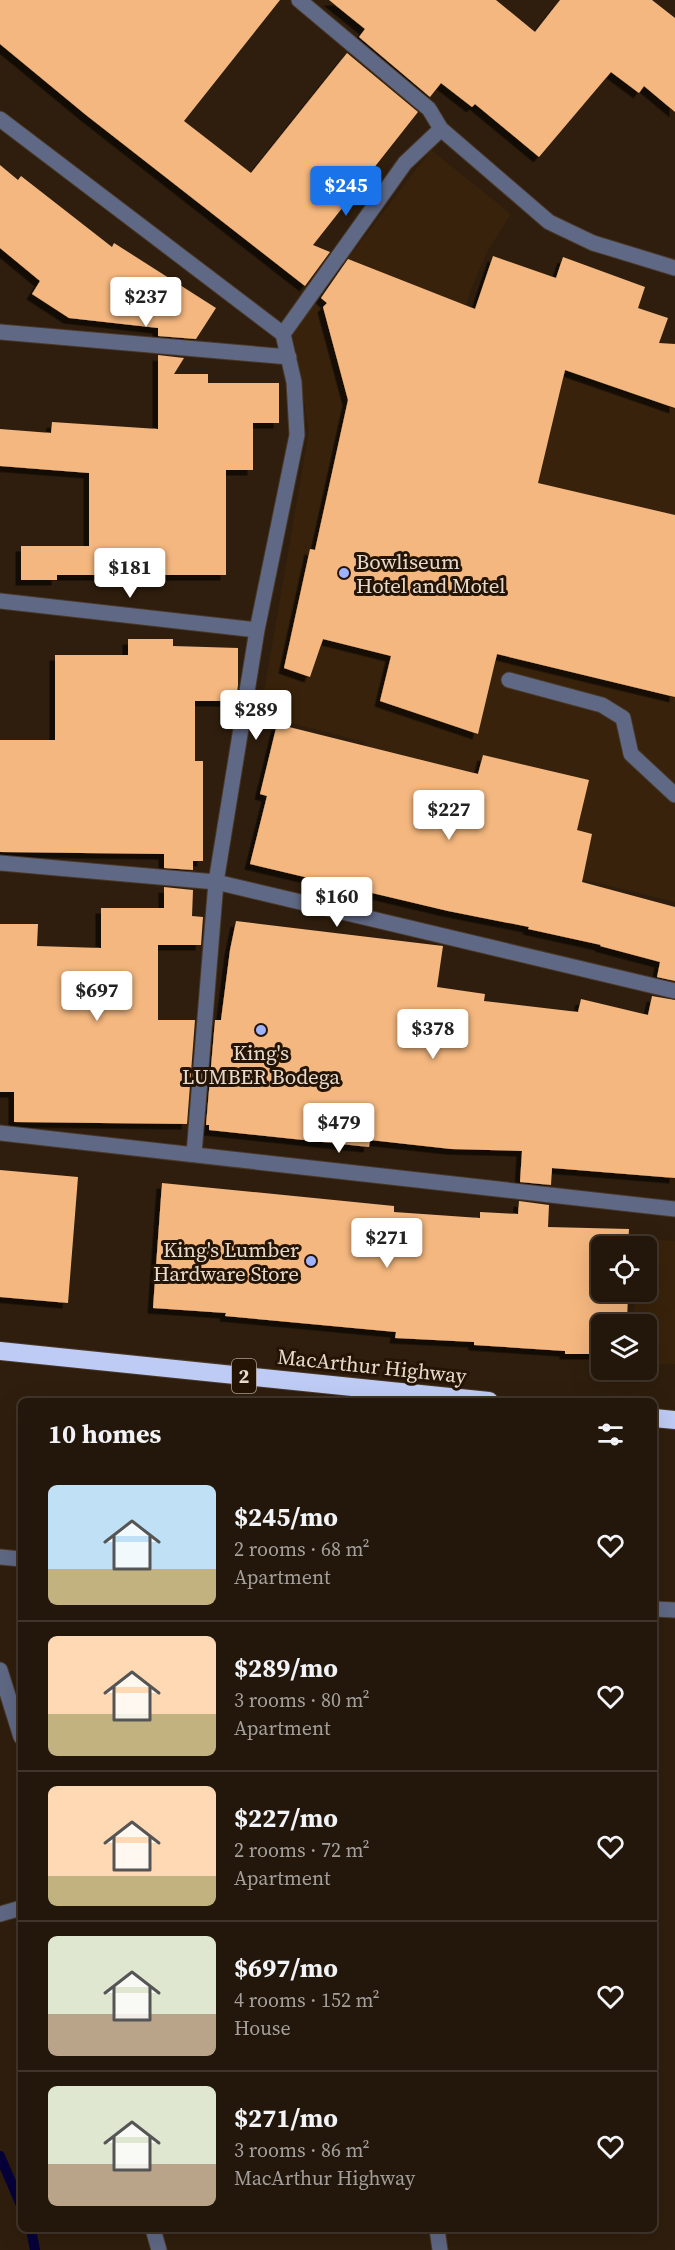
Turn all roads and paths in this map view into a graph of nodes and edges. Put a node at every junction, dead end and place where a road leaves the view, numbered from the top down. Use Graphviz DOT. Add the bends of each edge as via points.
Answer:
graph roads {
  1 [pos="299,0"];
  2 [pos="0,119"];
  3 [pos="441,129"];
  4 [pos="675,268"];
  5 [pos="0,332"];
  6 [pos="283,334"];
  7 [pos="289,357"];
  8 [pos="0,601"];
  9 [pos="257,630"];
  10 [pos="509,680"];
  11 [pos="675,795"];
  12 [pos="0,863"];
  13 [pos="216,882"];
  14 [pos="675,992"];
  15 [pos="0,1133"];
  16 [pos="194,1154"];
  17 [pos="675,1209"];
  18 [pos="0,1351"];
  19 [pos="460,1398"];
  20 [pos="657,1418"];
  21 [pos="675,1420"];
  22 [pos="0,1557"];
  23 [pos="18,1559"];
  24 [pos="657,1609"];
  25 [pos="675,1610"];
  26 [pos="0,1670"];
  27 [pos="18,1727"];
  28 [pos="18,1909"];
  29 [pos="0,1914"];
  30 [pos="154,2232"];
  31 [pos="437,2232"];
  32 [pos="159,2250"];
  33 [pos="440,2250"];
  1 -- 3 [label="street" via="429,109"];
  2 -- 6 [label="street"];
  3 -- 4 [label="street" via="549,222 593,243"];
  3 -- 6 [label="street" via="405,163"];
  5 -- 7 [label="street"];
  6 -- 7 [label="street"];
  7 -- 9 [label="street" via="297,435"];
  8 -- 9 [label="street"];
  9 -- 13 [label="street"];
  10 -- 11 [label="street" via="603,705 623,718 631,754"];
  12 -- 13 [label="street"];
  13 -- 14 [label="street"];
  13 -- 16 [label="street"];
  15 -- 16 [label="street"];
  16 -- 17 [label="street"];
  18 -- 19 [label="highway, MacArthur Highway / 2"];
  20 -- 21 [label="highway"];
  22 -- 23 [label="street"];
  24 -- 25 [label="street"];
  26 -- 27 [label="street"];
  28 -- 29 [label="street"];
  30 -- 32 [label="street"];
  31 -- 33 [label="street"];
}
